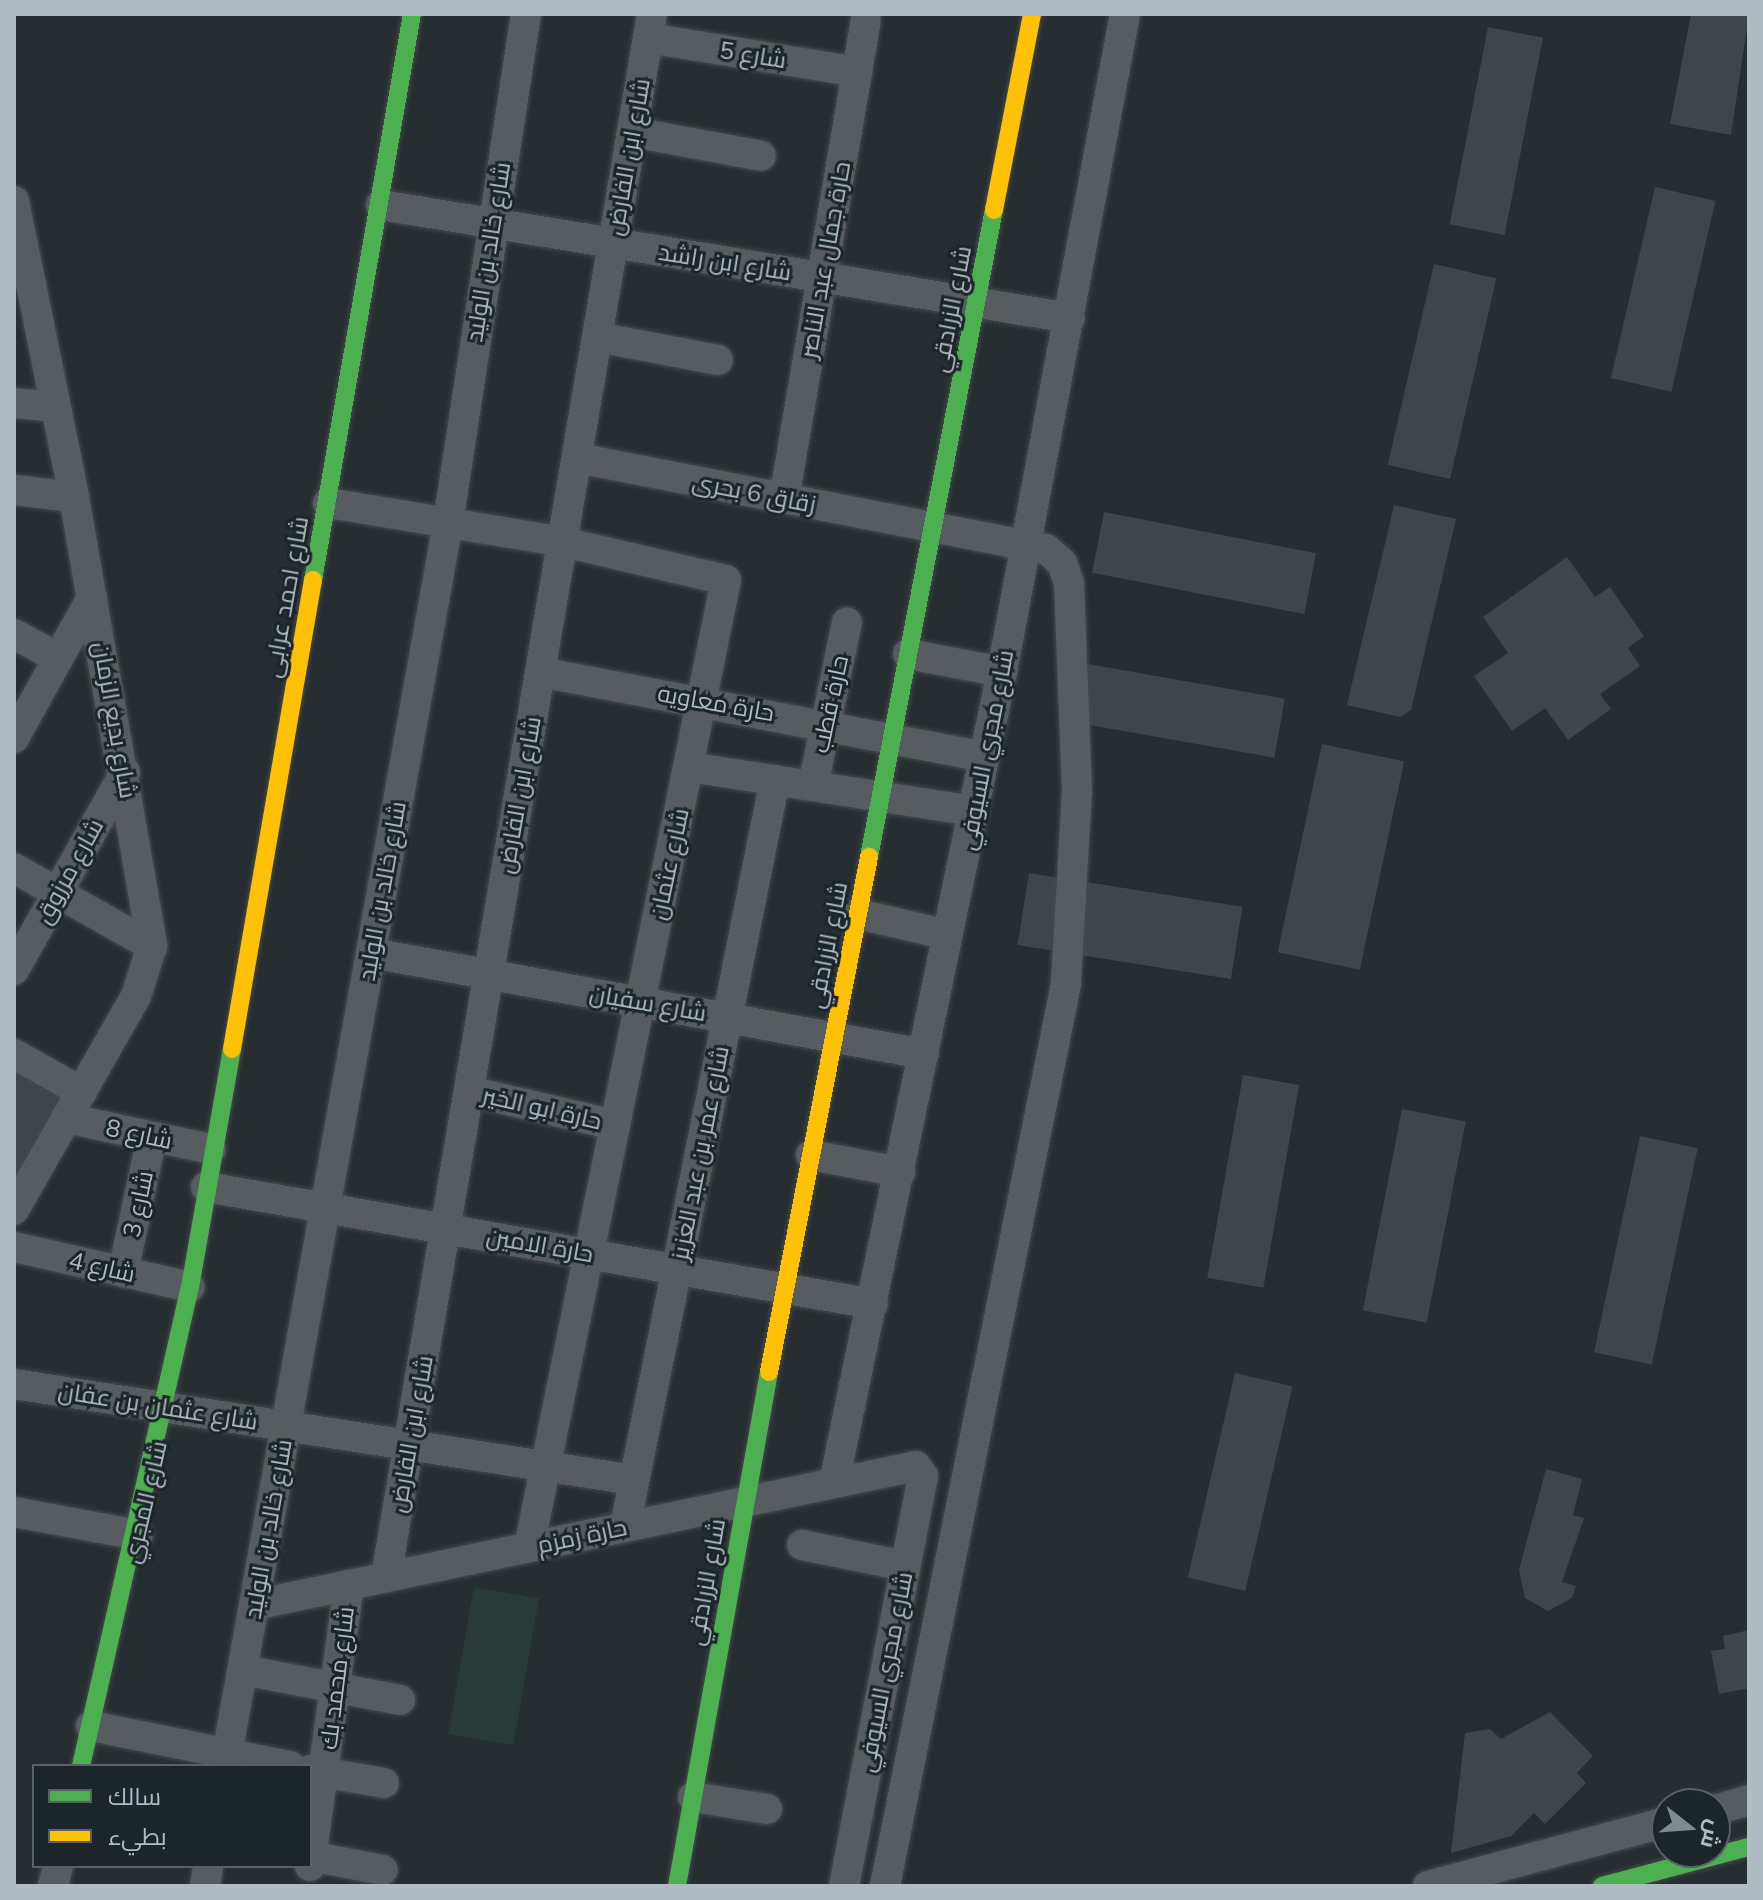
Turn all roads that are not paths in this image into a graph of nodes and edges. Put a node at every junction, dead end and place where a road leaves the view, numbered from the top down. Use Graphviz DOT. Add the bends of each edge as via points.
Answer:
graph roads {
  1 [pos="412,14"];
  2 [pos="526,14"];
  3 [pos="1032,14"];
  4 [pos="1125,14"];
  5 [pos="866,21"];
  6 [pos="650,26"];
  7 [pos="857,72"];
  8 [pos="632,132"];
  9 [pos="761,156"];
  10 [pos="14,201"];
  11 [pos="381,205"];
  12 [pos="491,223"];
  13 [pos="613,244"];
  14 [pos="822,278"];
  15 [pos="24,302"];
  16 [pos="976,303"];
  17 [pos="1070,318"];
  18 [pos="597,337"];
  19 [pos="718,360"];
  20 [pos="14,403"];
  21 [pos="55,407"];
  22 [pos="577,458"];
  23 [pos="14,490"];
  24 [pos="74,497"];
  25 [pos="784,499"];
  26 [pos="328,503"];
  27 [pos="448,523"];
  28 [pos="932,528"];
  29 [pos="563,542"];
  30 [pos="1026,546"];
  31 [pos="92,597"];
  32 [pos="847,622"];
  33 [pos="14,634"];
  34 [pos="908,654"];
  35 [pos="58,658"];
  36 [pos="540,672"];
  37 [pos="1002,672"];
  38 [pos="703,701"];
  39 [pos="826,723"];
  40 [pos="892,735"];
  41 [pos="14,738"];
  42 [pos="984,757"];
  43 [pos="689,767"];
  44 [pos="125,772"];
  45 [pos="775,780"];
  46 [pos="813,786"];
  47 [pos="881,797"];
  48 [pos="973,811"];
  49 [pos="14,868"];
  50 [pos="57,893"];
  51 [pos="858,914"];
  52 [pos="948,935"];
  53 [pos="152,946"];
  54 [pos="371,953"];
  55 [pos="14,970"];
  56 [pos="489,974"];
  57 [pos="641,1002"];
  58 [pos="727,1018"];
  59 [pos="834,1037"];
  60 [pos="14,1054"];
  61 [pos="924,1054"];
  62 [pos="469,1091"];
  63 [pos="82,1092"];
  64 [pos="66,1118"];
  65 [pos="615,1125"];
  66 [pos="152,1137"];
  67 [pos="211,1149"];
  68 [pos="811,1155"];
  69 [pos="900,1172"];
  70 [pos="206,1187"];
  71 [pos="325,1208"];
  72 [pos="14,1210"];
  73 [pos="446,1229"];
  74 [pos="14,1247"];
  75 [pos="589,1253"];
  76 [pos="677,1268"];
  77 [pos="123,1272"];
  78 [pos="785,1286"];
  79 [pos="190,1287"];
  80 [pos="873,1304"];
  81 [pos="14,1384"];
  82 [pos="167,1408"];
  83 [pos="286,1426"];
  84 [pos="409,1445"];
  85 [pos="545,1466"];
  86 [pos="910,1467"];
  87 [pos="634,1480"];
  88 [pos="834,1483"];
  89 [pos="744,1502"];
  90 [pos="14,1512"];
  91 [pos="625,1527"];
  92 [pos="138,1535"];
  93 [pos="802,1545"];
  94 [pos="529,1547"];
  95 [pos="905,1566"];
  96 [pos="386,1577"];
  97 [pos="349,1585"];
  98 [pos="254,1605"];
  99 [pos="243,1670"];
  100 [pos="338,1688"];
  101 [pos="400,1700"];
  102 [pos="91,1726"];
  103 [pos="226,1760"];
  104 [pos="82,1764"];
  105 [pos="269,1764"];
  106 [pos="317,1771"];
  107 [pos="384,1783"];
  108 [pos="693,1797"];
  109 [pos="767,1809"];
  110 [pos="1651,1826"];
  111 [pos="312,1839"];
  112 [pos="1749,1847"];
  113 [pos="312,1866"];
  114 [pos="383,1870"];
  115 [pos="677,1886"];
  116 [pos="844,1886"];
  117 [pos="885,1886"];
  118 [pos="1428,1886"];
  119 [pos="1602,1886"];
  1 -- 11 [label="main road, شارع احمد عرابى"];
  2 -- 12 [label="street, شارع خالد بن الوليد"];
  3 -- 16 [label="main road, شارع الزرادقي"];
  4 -- 17 [label="street, شارع مجري السيوفي"];
  5 -- 7 [label="street, حارة جمال عبد الناصر"];
  6 -- 7 [label="street, شارع 5"];
  6 -- 8 [label="street, شارع ابن الفارض"];
  7 -- 14 [label="street, حارة جمال عبد الناصر"];
  8 -- 9 [label="street"];
  8 -- 13 [label="street, شارع ابن الفارض"];
  10 -- 15 [label="street, شارع بديع الزمان"];
  11 -- 12 [label="street, شارع ابن راشد"];
  11 -- 26 [label="main road, شارع احمد عرابى"];
  12 -- 13 [label="street, شارع ابن راشد"];
  12 -- 27 [label="street, شارع خالد بن الوليد"];
  13 -- 14 [label="street, شارع ابن راشد"];
  13 -- 18 [label="street, شارع ابن الفارض"];
  14 -- 16 [label="street, شارع ابن راشد"];
  14 -- 25 [label="street, حارة جمال عبد الناصر"];
  15 -- 21 [label="street, شارع بديع الزمان"];
  16 -- 17 [label="street, شارع ابن راشد"];
  16 -- 28 [label="main road, شارع الزرادقي"];
  17 -- 30 [label="street, شارع مجري السيوفي"];
  18 -- 19 [label="street"];
  18 -- 22 [label="street, شارع ابن الفارض"];
  20 -- 21 [label="street"];
  21 -- 24 [label="street, شارع بديع الزمان"];
  22 -- 25 [label="street, زقاق 6 بحرى"];
  22 -- 29 [label="street, شارع ابن الفارض"];
  23 -- 24 [label="street"];
  24 -- 31 [label="street, شارع بديع الزمان"];
  25 -- 28 [label="street, زقاق 6 بحرى"];
  26 -- 27 [label="street, شارع عثمان"];
  26 -- 67 [label="main road, شارع احمد عرابى"];
  27 -- 29 [label="street, شارع عثمان"];
  27 -- 54 [label="street, شارع خالد بن الوليد"];
  28 -- 30 [label="street, زقاق 6 بحرى"];
  28 -- 34 [label="main road, شارع الزرادقي"];
  29 -- 36 [label="street, شارع ابن الفارض"];
  29 -- 38 [label="street, شارع عثمان" via="724,576"];
  30 -- 37 [label="street, شارع مجري السيوفي"];
  30 -- 117 [label="street, زقاق 6 بحرى" via="1046,549 1062,563 1069,583 1077,819 1066,984 947,1552"];
  31 -- 35 [label="street"];
  31 -- 44 [label="street, شارع بديع الزمان"];
  32 -- 39 [label="street, حارة قطب"];
  33 -- 35 [label="street"];
  34 -- 37 [label="street"];
  34 -- 40 [label="main road, شارع الزرادقي"];
  35 -- 41 [label="street"];
  36 -- 38 [label="street, حارة معاويه"];
  36 -- 56 [label="street, شارع ابن الفارض"];
  37 -- 42 [label="street, شارع مجري السيوفي"];
  38 -- 39 [label="street, حارة معاويه"];
  38 -- 43 [label="street, شارع عثمان"];
  39 -- 40 [label="street, حارة معاويه"];
  39 -- 46 [label="street, حارة قطب"];
  40 -- 42 [label="street, حارة معاويه"];
  40 -- 47 [label="main road, شارع الزرادقي"];
  42 -- 48 [label="street, شارع مجري السيوفي"];
  43 -- 45 [label="street"];
  43 -- 57 [label="street, شارع عثمان"];
  44 -- 50 [label="street, شارع مرزوق"];
  44 -- 53 [label="street, شارع بديع الزمان"];
  45 -- 46 [label="street"];
  45 -- 58 [label="street, شارع عمر بن عبد العزيز"];
  46 -- 47 [label="street"];
  47 -- 48 [label="street"];
  47 -- 51 [label="main road, شارع الزرادقي"];
  48 -- 52 [label="street, شارع مجري السيوفي"];
  49 -- 50 [label="street"];
  50 -- 53 [label="street"];
  50 -- 55 [label="street, شارع مرزوق"];
  51 -- 52 [label="street"];
  51 -- 59 [label="main road, شارع الزرادقي"];
  52 -- 61 [label="street, شارع مجري السيوفي"];
  53 -- 63 [label="street, شارع بديع الزمان" via="136,996"];
  54 -- 56 [label="street, شارع سفيان"];
  54 -- 71 [label="street, شارع خالد بن الوليد"];
  56 -- 57 [label="street, شارع سفيان"];
  56 -- 62 [label="street, شارع ابن الفارض"];
  57 -- 58 [label="street, شارع سفيان"];
  57 -- 65 [label="street, شارع عثمان"];
  58 -- 59 [label="street, شارع سفيان"];
  58 -- 76 [label="street, شارع عمر بن عبد العزيز"];
  59 -- 61 [label="street, شارع سفيان"];
  59 -- 68 [label="main road, شارع الزرادقي"];
  60 -- 63 [label="street"];
  61 -- 69 [label="street, شارع مجري السيوفي"];
  62 -- 65 [label="street, حارة ابو الخير"];
  62 -- 73 [label="street, شارع ابن الفارض"];
  63 -- 64 [label="street, شارع بديع الزمان"];
  64 -- 66 [label="street, شارع 8"];
  64 -- 72 [label="street, شارع بديع الزمان"];
  65 -- 75 [label="street, شارع عثمان"];
  66 -- 67 [label="street, شارع 8"];
  66 -- 77 [label="street, شارع 3"];
  67 -- 70 [label="main road, شارع احمد عرابى"];
  68 -- 69 [label="street"];
  68 -- 78 [label="main road, شارع الزرادقي"];
  69 -- 80 [label="street, شارع مجري السيوفي"];
  70 -- 71 [label="street, حارة الامين"];
  70 -- 79 [label="main road, شارع المجري"];
  71 -- 73 [label="street, حارة الامين"];
  71 -- 83 [label="street, شارع خالد بن الوليد"];
  73 -- 75 [label="street, حارة الامين"];
  73 -- 84 [label="street, شارع ابن الفارض"];
  74 -- 77 [label="street, شارع 4"];
  75 -- 76 [label="street, حارة الامين"];
  75 -- 85 [label="street, شارع عثمان"];
  76 -- 78 [label="street, حارة الامين"];
  76 -- 87 [label="street, شارع عمر بن عبد العزيز"];
  77 -- 79 [label="street, شارع 4"];
  78 -- 80 [label="street, حارة الامين"];
  78 -- 89 [label="main road, شارع الزرادقي"];
  79 -- 82 [label="main road, شارع المجري"];
  80 -- 88 [label="street, شارع مجري السيوفي"];
  81 -- 82 [label="street, شارع عثمان بن عفان"];
  82 -- 83 [label="street, شارع عثمان بن عفان"];
  82 -- 92 [label="main road, شارع المجري"];
  83 -- 84 [label="street, شارع عثمان بن عفان"];
  83 -- 98 [label="street, شارع خالد بن الوليد"];
  84 -- 85 [label="street, شارع عثمان بن عفان"];
  84 -- 96 [label="street, شارع ابن الفارض"];
  85 -- 87 [label="street, شارع عثمان بن عفان"];
  85 -- 94 [label="street, شارع عثمان"];
  86 -- 88 [label="street, حارة زمزم"];
  86 -- 95 [label="street, شارع مجري السيوفي" via="923,1476"];
  87 -- 91 [label="street, شارع عمر بن عبد العزيز"];
  88 -- 89 [label="street, حارة زمزم"];
  89 -- 91 [label="street, حارة زمزم"];
  89 -- 108 [label="main road, شارع الزرادقي"];
  90 -- 92 [label="street"];
  91 -- 94 [label="street, حارة زمزم"];
  92 -- 102 [label="main road, شارع المجري"];
  93 -- 95 [label="street"];
  94 -- 96 [label="street, حارة زمزم"];
  95 -- 116 [label="street, شارع مجري السيوفي"];
  96 -- 97 [label="street, حارة زمزم"];
  97 -- 98 [label="street, حارة زمزم"];
  97 -- 100 [label="street, شارع محمد بك"];
  98 -- 99 [label="street, شارع خالد بن الوليد"];
  99 -- 100 [label="street"];
  99 -- 103 [label="street, شارع خالد بن الوليد"];
  100 -- 101 [label="street"];
  100 -- 106 [label="street, شارع محمد بك"];
  102 -- 103 [label="street"];
  102 -- 104 [label="main road, شارع المجري"];
  103 -- 105 [label="street"];
  106 -- 107 [label="street"];
  106 -- 111 [label="street, شارع محمد بك"];
  108 -- 109 [label="street"];
  108 -- 115 [label="main road, شارع الزرادقي"];
  110 -- 118 [label="street"];
  112 -- 119 [label="main road"];
  113 -- 114 [label="street"];
}
